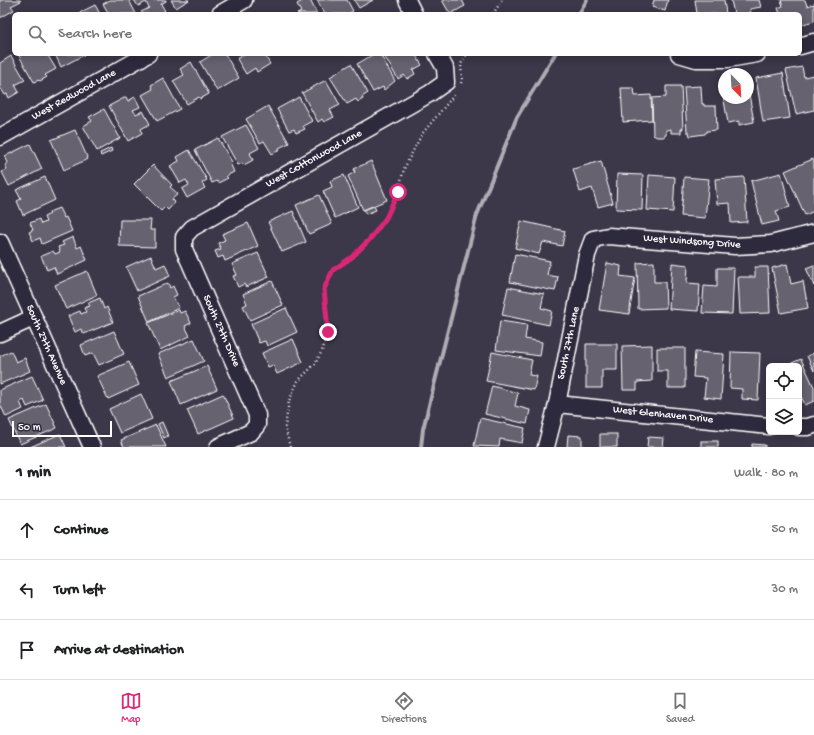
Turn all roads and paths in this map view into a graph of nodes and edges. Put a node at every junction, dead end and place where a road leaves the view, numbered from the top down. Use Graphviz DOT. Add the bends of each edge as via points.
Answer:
graph roads {
  1 [pos="244,0"];
  2 [pos="407,0"];
  3 [pos="502,0"];
  4 [pos="223,12"];
  5 [pos="413,12"];
  6 [pos="494,12"];
  7 [pos="814,42"];
  8 [pos="802,45"];
  9 [pos="144,56"];
  10 [pos="438,56"];
  11 [pos="466,56"];
  12 [pos="686,56"];
  13 [pos="745,56"];
  14 [pos="455,86"];
  15 [pos="0,137"];
  16 [pos="814,234"];
  17 [pos="184,237"];
  18 [pos="593,239"];
  19 [pos="0,242"];
  20 [pos="34,318"];
  21 [pos="0,332"];
  22 [pos="557,404"];
  23 [pos="814,425"];
  24 [pos="766,426"];
  25 [pos="802,427"];
  26 [pos="92,447"];
  27 [pos="218,447"];
  28 [pos="290,447"];
  29 [pos="546,447"];
  1 -- 4 [label="street"];
  2 -- 5 [label="street"];
  3 -- 6 [label="path"];
  7 -- 8 [label="street"];
  9 -- 15 [label="street, West Redwood Lane"];
  10 -- 14 [label="street"];
  11 -- 14 [label="path" via="460,64 462,80"];
  12 -- 13 [label="street" via="696,59"];
  14 -- 17 [label="street, West Cottonwood Lane" via="429,94 192,228"];
  14 -- 28 [label="path" via="413,151 386,218 352,257 333,270 324,289 328,332 315,364 298,381 288,401 285,427"];
  16 -- 18 [label="street, West Windsong Drive" via="771,244 735,246 608,236"];
  17 -- 27 [label="street, South 27th Drive" via="184,249 257,415 257,425 251,432"];
  18 -- 22 [label="street, South 27th Lane"];
  19 -- 20 [label="street, South 27th Avenue"];
  20 -- 21 [label="street"];
  20 -- 26 [label="street, South 27th Avenue"];
  22 -- 24 [label="street, West Glenhaven Drive"];
  22 -- 29 [label="street, South 27th Lane"];
  23 -- 25 [label="street"];
}
